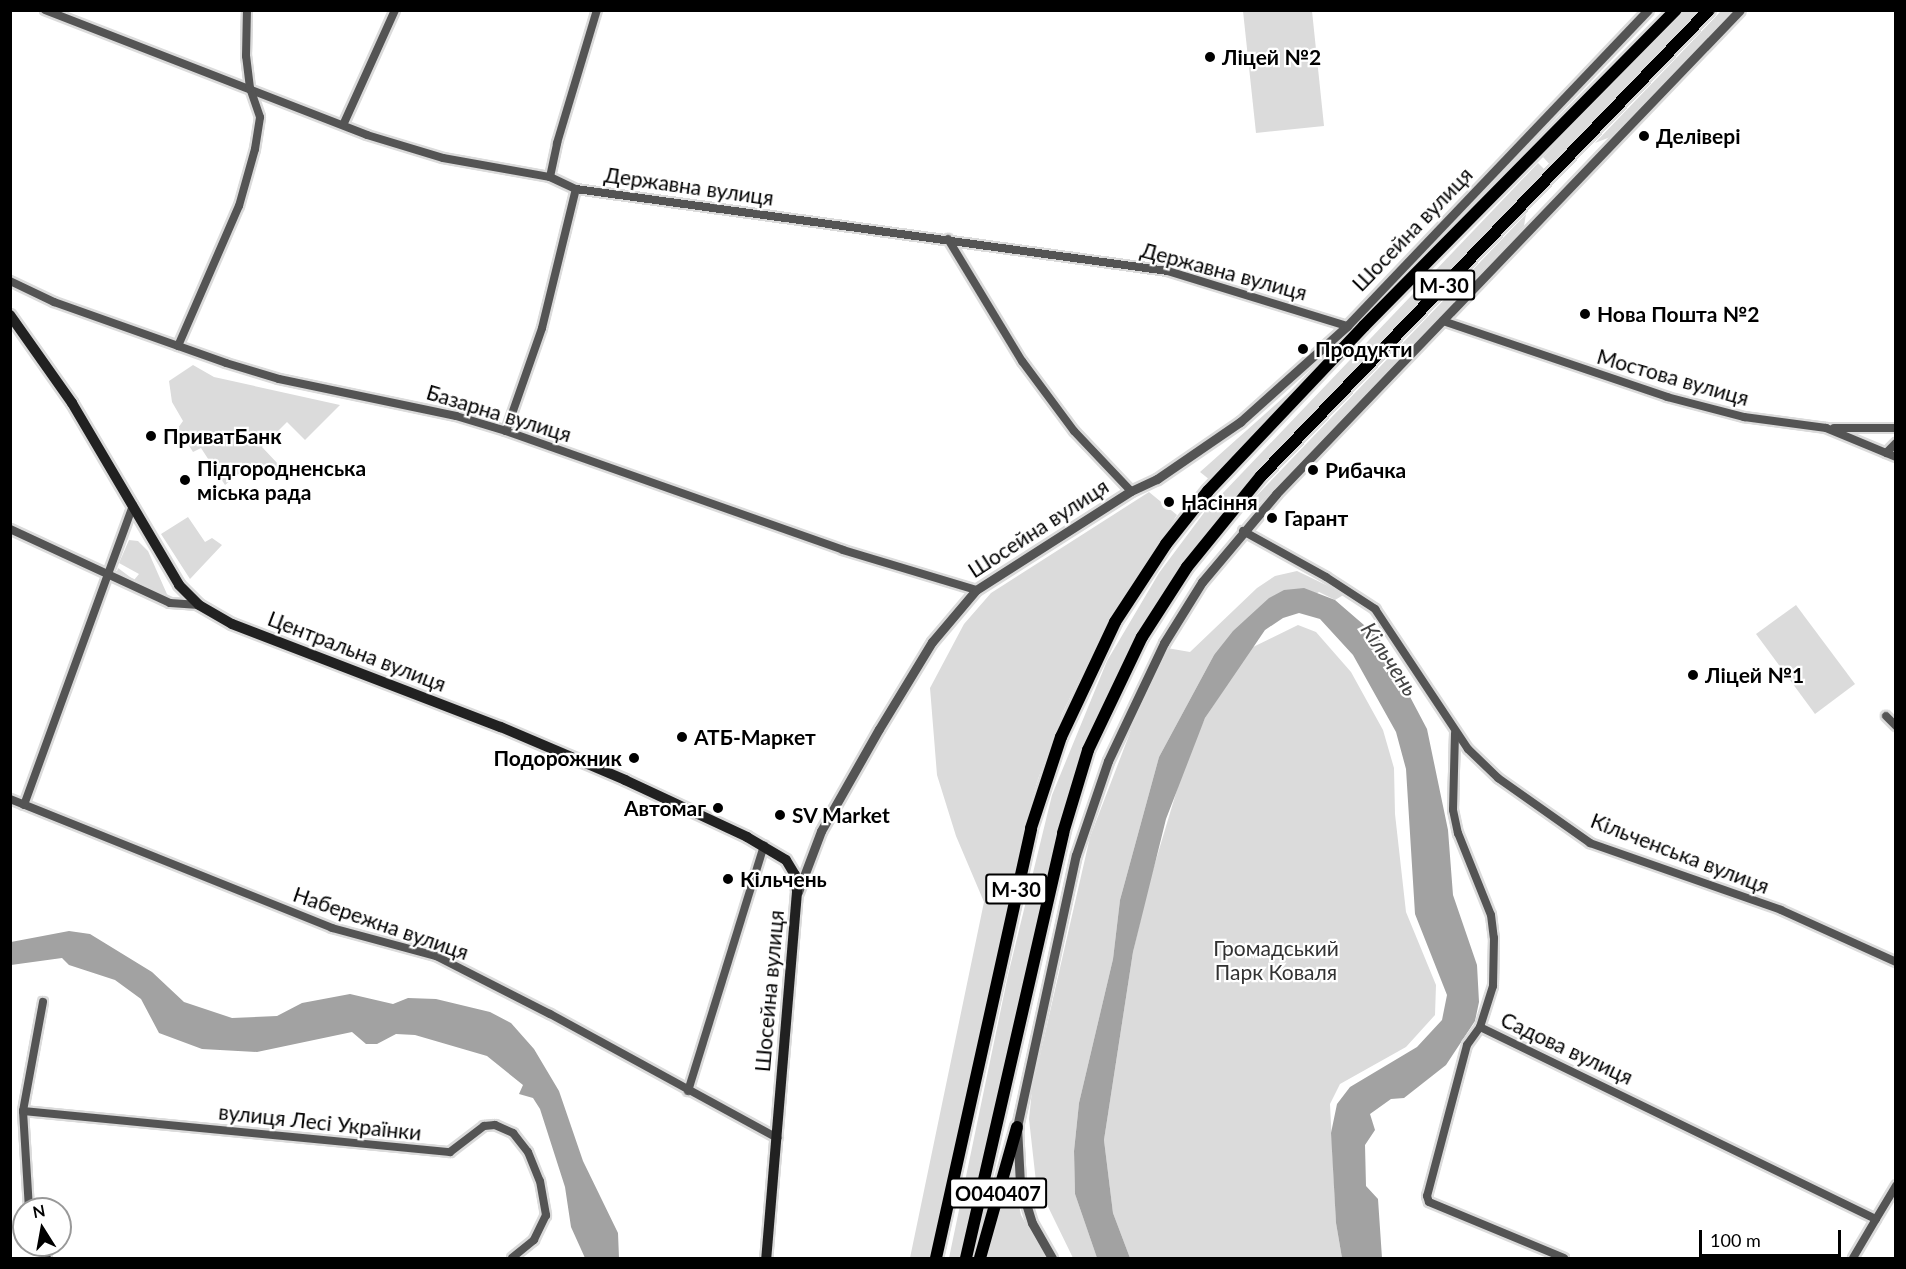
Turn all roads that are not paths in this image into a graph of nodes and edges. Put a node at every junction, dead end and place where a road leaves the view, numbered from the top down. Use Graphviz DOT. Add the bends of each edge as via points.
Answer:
graph roads {
  1 [pos="45,10"];
  2 [pos="247,10"];
  3 [pos="395,10"];
  4 [pos="597,10"];
  5 [pos="1648,10"];
  6 [pos="1676,10"];
  7 [pos="1709,10"];
  8 [pos="1740,10"];
  9 [pos="250,88"];
  10 [pos="344,123"];
  11 [pos="550,177"];
  12 [pos="576,189"];
  13 [pos="948,238"];
  14 [pos="10,280"];
  15 [pos="10,315"];
  16 [pos="1443,321"];
  17 [pos="1347,326"];
  18 [pos="178,345"];
  19 [pos="1826,428"];
  20 [pos="1896,428"];
  21 [pos="506,431"];
  22 [pos="1896,442"];
  23 [pos="1886,453"];
  24 [pos="1896,457"];
  25 [pos="1131,491"];
  26 [pos="134,503"];
  27 [pos="10,530"];
  28 [pos="1243,531"];
  29 [pos="106,576"];
  30 [pos="976,590"];
  31 [pos="199,605"];
  32 [pos="1886,716"];
  33 [pos="1896,726"];
  34 [pos="1455,733"];
  35 [pos="10,799"];
  36 [pos="24,805"];
  37 [pos="764,846"];
  38 [pos="797,892"];
  39 [pos="1896,962"];
  40 [pos="44,1002"];
  41 [pos="1480,1027"];
  42 [pos="688,1091"];
  43 [pos="23,1111"];
  44 [pos="1017,1127"];
  45 [pos="777,1138"];
  46 [pos="1896,1186"];
  47 [pos="28,1197"];
  48 [pos="1876,1219"];
  49 [pos="512,1258"];
  50 [pos="766,1258"];
  51 [pos="936,1258"];
  52 [pos="966,1258"];
  53 [pos="980,1258"];
  54 [pos="1052,1258"];
  55 [pos="1564,1258"];
  56 [pos="1853,1258"];
  1 -- 9 [label="street, Державна вулиця"];
  2 -- 9 [label="street"];
  3 -- 10 [label="street"];
  4 -- 11 [label="street"];
  5 -- 17 [label="street, Шосейна вулиця"];
  6 -- 51 [label="highway, М-30" via="1364,326 1215,484 1166,544 1121,612 1061,737 1030,828"];
  7 -- 52 [label="highway, М-30" via="1261,476 1187,567 1142,637 1088,750 1063,832"];
  8 -- 16 [label="street, О040407"];
  9 -- 10 [label="street, Державна вулиця"];
  9 -- 18 [label="street" via="260,117 239,206"];
  10 -- 11 [label="street, Державна вулиця" via="367,135 443,158"];
  11 -- 12 [label="street, Державна вулиця"];
  12 -- 13 [label="street, Державна вулиця"];
  12 -- 21 [label="street" via="542,328"];
  13 -- 17 [label="street, Державна вулиця" via="1168,271"];
  13 -- 25 [label="street" via="1022,361 1074,430"];
  14 -- 18 [label="street, Базарна вулиця" via="54,302"];
  15 -- 26 [label="main road, Центральна вулиця" via="72,403"];
  16 -- 19 [label="street, Мостова вулиця" via="1666,397 1744,417"];
  16 -- 28 [label="street, О040407"];
  17 -- 25 [label="street, Шосейна вулиця" via="1214,442"];
  18 -- 21 [label="street, Базарна вулиця" via="279,379 456,416"];
  19 -- 20 [label="street"];
  19 -- 23 [label="street, Мостова вулиця"];
  21 -- 30 [label="street, Базарна вулиця" via="843,550"];
  22 -- 23 [label="street"];
  23 -- 24 [label="street, Мостова вулиця"];
  25 -- 30 [label="street, Шосейна вулиця"];
  26 -- 29 [label="street"];
  26 -- 31 [label="main road, Центральна вулиця" via="179,585"];
  27 -- 29 [label="street"];
  28 -- 34 [label="street, Кільченська вулиця" via="1375,609"];
  28 -- 44 [label="street, О040407" via="1180,614 1108,761 1076,855"];
  29 -- 31 [label="street" via="170,603"];
  29 -- 36 [label="street"];
  30 -- 38 [label="street, Шосейна вулиця" via="932,642 879,729 820,831"];
  31 -- 37 [label="main road, Центральна вулиця" via="232,624 501,727"];
  32 -- 33 [label="street"];
  34 -- 39 [label="street, Кільченська вулиця" via="1498,778 1590,843 1781,910"];
  34 -- 41 [label="street, Садова вулиця" via="1453,810 1463,848 1491,915 1494,938 1493,986"];
  35 -- 36 [label="street, Набережна вулиця"];
  36 -- 42 [label="street, Набережна вулиця" via="332,928 436,956"];
  37 -- 38 [label="main road, Центральна вулиця" via="786,860 795,875"];
  37 -- 42 [label="street"];
  38 -- 45 [label="main road, Шосейна вулиця"];
  40 -- 43 [label="street"];
  41 -- 48 [label="street, Садова вулиця"];
  41 -- 55 [label="street" via="1467,1045 1427,1196 1429,1203"];
  42 -- 45 [label="street, Набережна вулиця"];
  43 -- 47 [label="street"];
  43 -- 49 [label="street, вулиця Лесі Українки" via="450,1152 484,1126 495,1125 513,1133 528,1152 540,1181 546,1215 534,1240"];
  44 -- 53 [label="highway, О040407"];
  44 -- 54 [label="street" via="1020,1184 1032,1223"];
  45 -- 50 [label="main road, Шосейна вулиця"];
  46 -- 48 [label="street"];
  48 -- 56 [label="street"];
}
